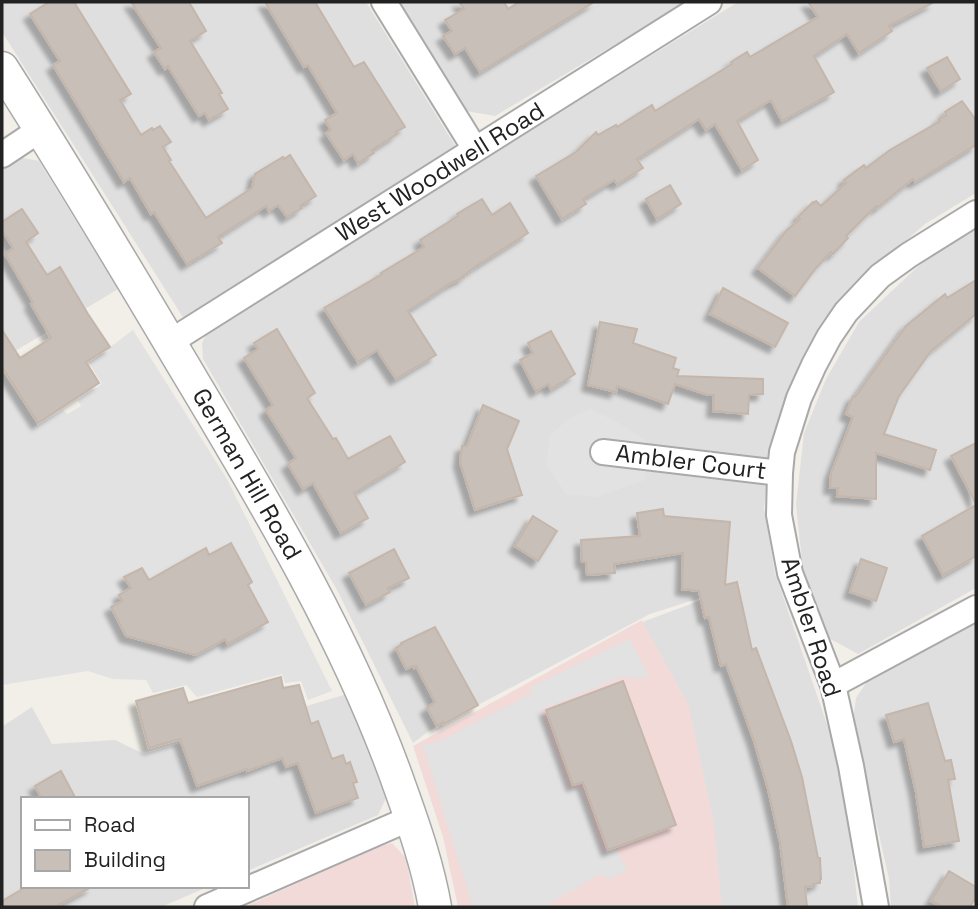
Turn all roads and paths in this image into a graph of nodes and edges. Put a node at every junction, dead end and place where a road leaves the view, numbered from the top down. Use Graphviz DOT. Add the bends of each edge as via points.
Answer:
graph roads {
  1 [pos="383,2"];
  2 [pos="709,2"];
  3 [pos="2,68"];
  4 [pos="41,129"];
  5 [pos="475,149"];
  6 [pos="2,155"];
  7 [pos="976,213"];
  8 [pos="170,342"];
  9 [pos="603,452"];
  10 [pos="780,473"];
  11 [pos="976,608"];
  12 [pos="833,685"];
  13 [pos="411,818"];
  14 [pos="206,907"];
  15 [pos="435,907"];
  16 [pos="876,907"];
  1 -- 5 [label="street"];
  2 -- 5 [label="street, West Woodwell Road"];
  3 -- 4 [label="street, German Hill Road"];
  4 -- 6 [label="street"];
  4 -- 8 [label="street, German Hill Road"];
  5 -- 8 [label="street, West Woodwell Road"];
  7 -- 10 [label="street, Ambler Road" via="880,276 846,312 799,398"];
  8 -- 13 [label="street, German Hill Road" via="258,490 337,637"];
  9 -- 10 [label="street, Ambler Court"];
  10 -- 12 [label="street, Ambler Road" via="779,515 790,573"];
  11 -- 12 [label="street"];
  12 -- 16 [label="street, Ambler Road"];
  13 -- 14 [label="street"];
  13 -- 15 [label="street, German Hill Road"];
}
